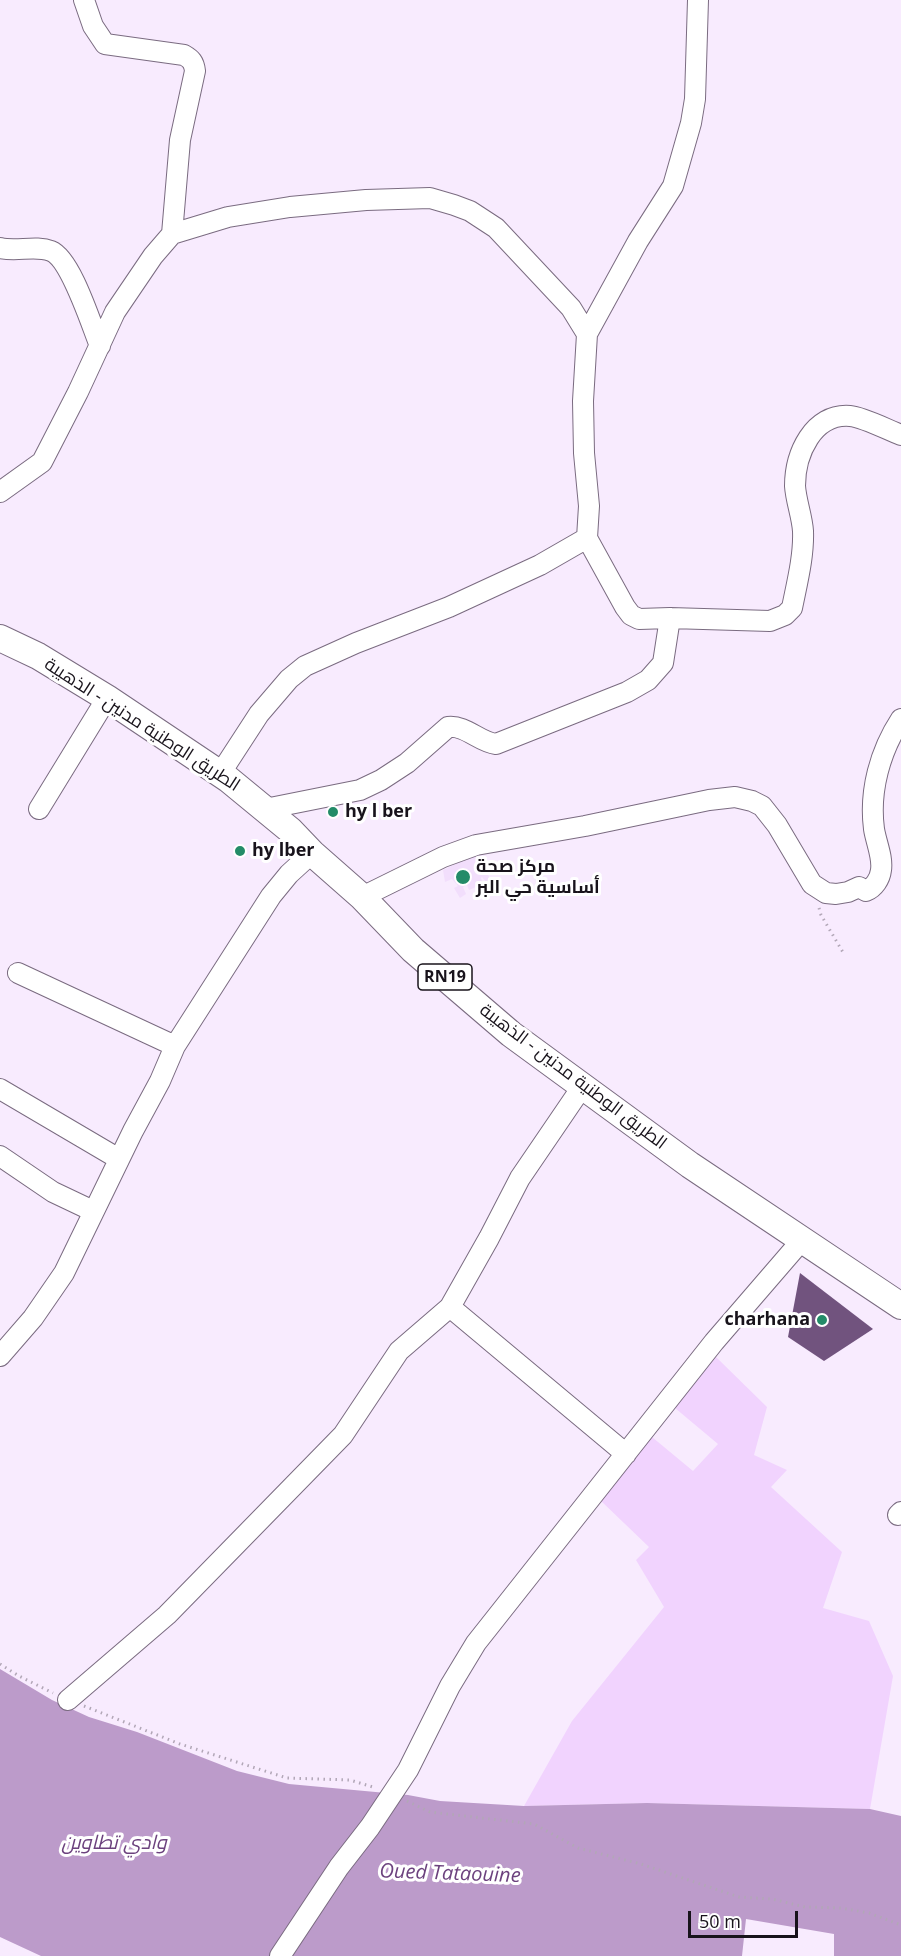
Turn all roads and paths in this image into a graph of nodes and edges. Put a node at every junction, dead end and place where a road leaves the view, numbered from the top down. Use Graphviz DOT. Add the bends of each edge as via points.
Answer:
graph roads {
  1 [pos="84,0"];
  2 [pos="698,0"];
  3 [pos="172,234"];
  4 [pos="0,248"];
  5 [pos="586,334"];
  6 [pos="100,346"];
  7 [pos="901,435"];
  8 [pos="0,492"];
  9 [pos="587,538"];
  10 [pos="670,618"];
  11 [pos="0,638"];
  12 [pos="107,698"];
  13 [pos="901,719"];
  14 [pos="220,774"];
  15 [pos="39,809"];
  16 [pos="265,809"];
  17 [pos="312,852"];
  18 [pos="812,884"];
  19 [pos="362,897"];
  20 [pos="844,954"];
  21 [pos="18,974"];
  22 [pos="176,1046"];
  23 [pos="582,1087"];
  24 [pos="0,1089"];
  25 [pos="0,1156"];
  26 [pos="119,1159"];
  27 [pos="93,1211"];
  28 [pos="802,1240"];
  29 [pos="901,1306"];
  30 [pos="450,1307"];
  31 [pos="0,1356"];
  32 [pos="626,1454"];
  33 [pos="0,1664"];
  34 [pos="68,1700"];
  35 [pos="392,1793"];
  36 [pos="901,1924"];
  37 [pos="280,1956"];
  1 -- 3 [label="street" via="93,26 105,44 184,55 194,66 180,140"];
  2 -- 5 [label="street" via="695,99 676,178"];
  3 -- 5 [label="street" via="228,217 290,207 430,198 470,211 496,228 572,308"];
  3 -- 6 [label="street" via="116,312"];
  4 -- 6 [label="street" via="39,249 60,257 69,268"];
  5 -- 9 [label="street" via="583,401 590,506"];
  6 -- 8 [label="street" via="42,462"];
  7 -- 10 [label="street" via="852,416 836,416 818,425 801,450 795,486 803,545 792,608 785,615 770,621"];
  9 -- 10 [label="street" via="631,615 639,619"];
  9 -- 14 [label="street" via="540,565 449,607 305,666 259,714"];
  10 -- 16 [label="street" via="663,663 648,680 627,692 496,744 448,726 407,763 360,790"];
  11 -- 12 [label="main road, الطريق الوطنية مدنين - الذهيبة / RN19"];
  12 -- 14 [label="main road, الطريق الوطنية مدنين - الذهيبة / RN19"];
  12 -- 15 [label="street"];
  13 -- 18 [label="street" via="883,755 872,803 882,867 880,878 866,891 859,887 836,894"];
  14 -- 16 [label="main road, الطريق الوطنية مدنين - الذهيبة / RN19"];
  16 -- 17 [label="main road, الطريق الوطنية مدنين - الذهيبة / RN19"];
  17 -- 19 [label="main road, الطريق الوطنية مدنين - الذهيبة / RN19"];
  17 -- 22 [label="street" via="275,891"];
  18 -- 19 [label="street" via="762,806 735,797 476,845"];
  18 -- 20 [label="path" via="822,915"];
  19 -- 23 [label="main road, الطريق الوطنية مدنين - الذهيبة / RN19" via="422,957 511,1034"];
  21 -- 22 [label="street"];
  22 -- 26 [label="street"];
  23 -- 28 [label="main road, الطريق الوطنية مدنين - الذهيبة / RN19"];
  23 -- 30 [label="street" via="520,1178"];
  24 -- 26 [label="street"];
  25 -- 27 [label="street" via="53,1192"];
  26 -- 27 [label="street"];
  27 -- 31 [label="street" via="64,1273"];
  28 -- 29 [label="main road, الطريق الوطنية مدنين - الذهيبة / RN19"];
  28 -- 32 [label="street" via="714,1342"];
  30 -- 32 [label="street"];
  30 -- 34 [label="street" via="399,1352 343,1435 304,1476 167,1615"];
  32 -- 35 [label="street" via="476,1643"];
  33 -- 34 [label="path"];
  34 -- 35 [label="path" via="180,1744 287,1778 350,1780"];
  35 -- 36 [label="path" via="430,1812 534,1824 578,1848 641,1864 739,1897 841,1908"];
  35 -- 37 [label="street"];
}
